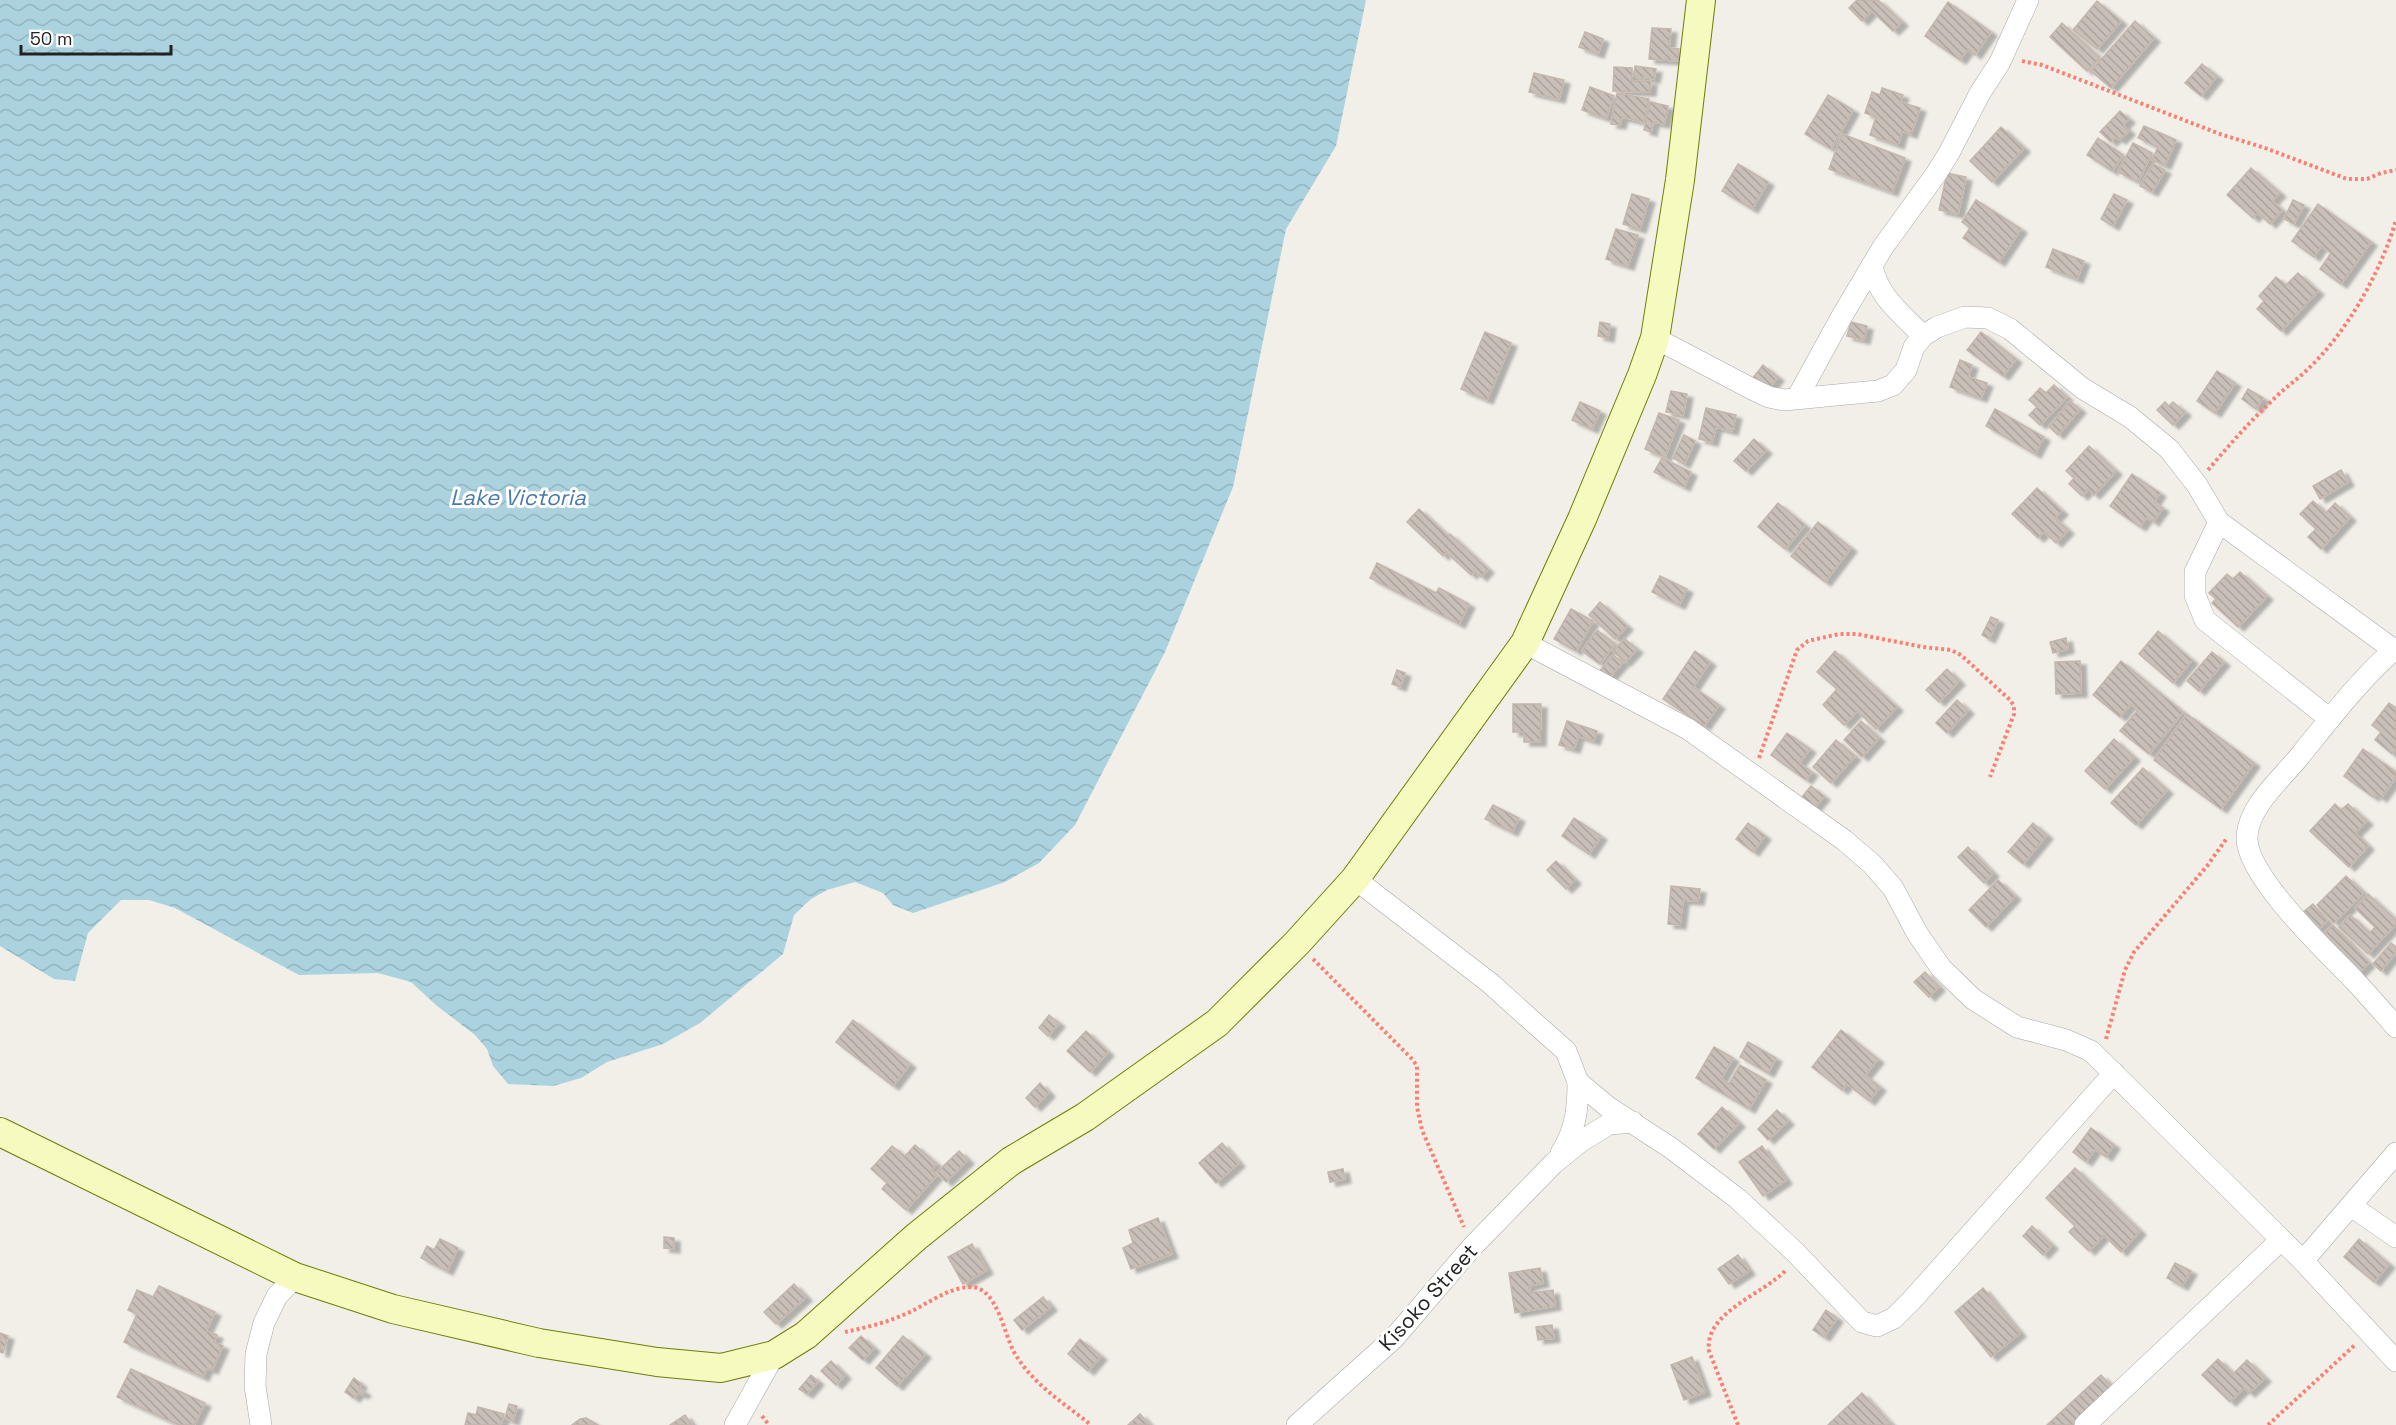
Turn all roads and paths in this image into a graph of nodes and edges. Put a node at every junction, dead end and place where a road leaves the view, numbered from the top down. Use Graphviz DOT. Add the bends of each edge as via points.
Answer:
graph roads {
  1 [pos="1701,0"];
  2 [pos="2028,0"];
  3 [pos="2000,62"];
  4 [pos="2396,171"];
  5 [pos="2396,220"];
  6 [pos="1872,265"];
  7 [pos="1923,336"];
  8 [pos="1655,338"];
  9 [pos="1797,398"];
  10 [pos="2197,485"];
  11 [pos="2219,522"];
  12 [pos="1525,643"];
  13 [pos="2395,649"];
  14 [pos="2330,719"];
  15 [pos="1752,775"];
  16 [pos="1990,777"];
  17 [pos="2231,832"];
  18 [pos="1355,879"];
  19 [pos="1297,943"];
  20 [pos="2396,1027"];
  21 [pos="2109,1068"];
  22 [pos="1578,1082"];
  23 [pos="1633,1122"];
  24 [pos="0,1132"];
  25 [pos="2396,1154"];
  26 [pos="1554,1163"];
  27 [pos="2351,1206"];
  28 [pos="2396,1237"];
  29 [pos="2281,1240"];
  30 [pos="1472,1247"];
  31 [pos="1795,1252"];
  32 [pos="2303,1261"];
  33 [pos="295,1277"];
  34 [pos="2369,1332"];
  35 [pos="843,1333"];
  36 [pos="774,1355"];
  37 [pos="2396,1361"];
  38 [pos="261,1425"];
  39 [pos="735,1425"];
  40 [pos="1091,1425"];
  41 [pos="1297,1425"];
  42 [pos="1738,1425"];
  43 [pos="2085,1425"];
  44 [pos="2268,1425"];
  1 -- 8 [label="street" via="1680,180"];
  2 -- 3 [label="street"];
  3 -- 4 [label="path" via="2042,65 2347,179 2367,179"];
  3 -- 6 [label="street" via="1936,174"];
  5 -- 10 [label="path" via="2371,282 2330,344 2228,446"];
  6 -- 7 [label="street" via="1879,289"];
  6 -- 9 [label="street"];
  7 -- 9 [label="street" via="1893,386 1878,392"];
  7 -- 10 [label="street" via="1965,317 1988,318 2010,329 2082,388 2169,449"];
  8 -- 9 [label="street" via="1769,397"];
  8 -- 12 [label="street" via="1582,519"];
  10 -- 11 [label="street"];
  11 -- 13 [label="street"];
  11 -- 14 [label="street" via="2195,572 2195,595 2205,620"];
  12 -- 15 [label="street" via="1688,729"];
  12 -- 18 [label="street"];
  13 -- 14 [label="street"];
  14 -- 20 [label="street" via="2265,798 2252,817 2247,837 2253,859 2269,886"];
  15 -- 16 [label="path" via="1797,650 1808,641 1857,634 1955,651 2010,700 2014,710"];
  15 -- 21 [label="street" via="1872,864 1893,888 1941,968 1973,999 2017,1027 2091,1051"];
  17 -- 21 [label="path" via="2134,952 2108,1029"];
  18 -- 19 [label="street"];
  18 -- 22 [label="street" via="1490,983 1566,1051"];
  19 -- 30 [label="path" via="1417,1066 1417,1107 1422,1130"];
  19 -- 36 [label="street" via="1217,1023 1085,1117 1011,1161 916,1237 806,1335"];
  21 -- 29 [label="street"];
  21 -- 31 [label="street" via="1894,1318 1877,1326 1862,1322"];
  22 -- 23 [label="street"];
  22 -- 26 [label="street, Kisoko Street" via="1578,1106 1571,1137"];
  23 -- 26 [label="street, Kisoko Street" via="1609,1124"];
  23 -- 31 [label="street" via="1738,1199"];
  24 -- 33 [label="street"];
  25 -- 27 [label="street"];
  26 -- 30 [label="street, Kisoko Street"];
  27 -- 28 [label="street"];
  27 -- 32 [label="street"];
  29 -- 32 [label="street"];
  29 -- 43 [label="street"];
  30 -- 41 [label="street, Kisoko Street" via="1394,1338"];
  31 -- 42 [label="path" via="1780,1277 1736,1306 1719,1321 1707,1341"];
  32 -- 34 [label="street"];
  33 -- 36 [label="street" via="393,1309 539,1343 721,1368"];
  33 -- 38 [label="street" via="277,1296 264,1323 256,1354 255,1386"];
  34 -- 37 [label="street"];
  34 -- 44 [label="path"];
  35 -- 40 [label="path" via="902,1316 956,1290 979,1288 992,1300 1015,1353 1029,1373"];
  36 -- 39 [label="street"];
}
